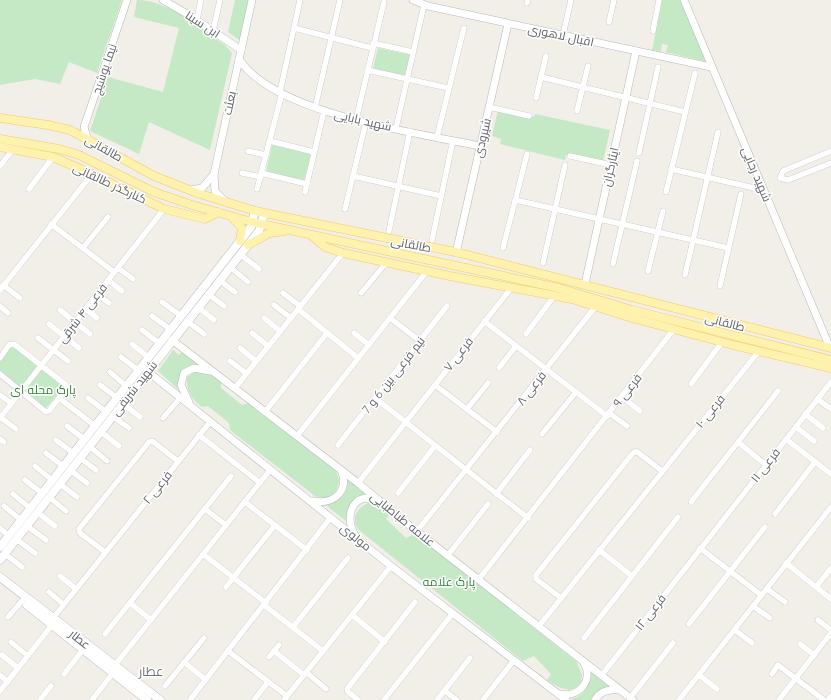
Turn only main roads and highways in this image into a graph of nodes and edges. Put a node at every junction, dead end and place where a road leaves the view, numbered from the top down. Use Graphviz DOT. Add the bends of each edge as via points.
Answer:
graph roads {
  1 [pos="0,118"];
  2 [pos="0,139"];
  3 [pos="0,147"];
  4 [pos="255,211"];
  5 [pos="222,213"];
  6 [pos="264,214"];
  7 [pos="252,222"];
  8 [pos="262,224"];
  9 [pos="288,230"];
  10 [pos="312,235"];
  11 [pos="240,241"];
  12 [pos="248,245"];
  13 [pos="228,264"];
  14 [pos="626,308"];
  15 [pos="184,318"];
  16 [pos="650,323"];
  17 [pos="831,348"];
  18 [pos="831,360"];
  19 [pos="831,368"];
  20 [pos="119,400"];
  21 [pos="97,428"];
  22 [pos="76,455"];
  23 [pos="1,557"];
  24 [pos="0,572"];
  25 [pos="1,582"];
  26 [pos="52,621"];
  27 [pos="114,669"];
  28 [pos="147,700"];
  29 [pos="160,700"];
  1 -- 4 [label="main road, طالقانی" via="70,130 154,176"];
  2 -- 5 [label="main road, طالقانی" via="79,155 154,192"];
  3 -- 5 [label="main road, کنارگذر طالقانی" via="53,157 164,208 205,219"];
  4 -- 6 [label="main road, طالقانی"];
  4 -- 7 [label="main road, شهید شریفی"];
  5 -- 7 [label="main road, طالقانی"];
  5 -- 11 [label="main road" via="237,221 242,228"];
  6 -- 8 [label="main road, شهید شریفی"];
  6 -- 17 [label="main road, طالقانی" via="456,253"];
  7 -- 8 [label="main road, طالقانی"];
  7 -- 11 [label="main road, شهید شریفی"];
  8 -- 9 [label="main road, طالقانی"];
  8 -- 12 [label="main road, شهید شریفی"];
  9 -- 10 [label="main road, طالقانی"];
  9 -- 12 [label="main road" via="269,233"];
  10 -- 14 [label="main road, طالقانی" via="524,280 583,294"];
  10 -- 16 [label="main road" via="324,247 343,253 555,295"];
  11 -- 13 [label="main road, شهید شریفی"];
  12 -- 13 [label="main road, شهید شریفی"];
  13 -- 15 [label="main road, شهید شریفی"];
  13 -- 15 [label="main road, شهید شریفی" via="198,307"];
  14 -- 16 [label="main road"];
  14 -- 18 [label="main road, طالقانی"];
  15 -- 20 [label="main road, شهید شریفی" via="172,340"];
  15 -- 20 [label="main road, شهید شریفی" via="170,329 125,385"];
  16 -- 19 [label="main road"];
  20 -- 21 [label="main road, شهید شریفی"];
  21 -- 22 [label="main road, شهید شریفی" via="84,438"];
  21 -- 22 [label="main road, شهید شریفی" via="89,446"];
  22 -- 23 [label="main road, شهید شریفی" via="13,537"];
  24 -- 25 [label="main road"];
  25 -- 26 [label="main road, عطار"];
  25 -- 26 [label="main road, عطار" via="22,601"];
  26 -- 27 [label="main road, عطار"];
  27 -- 28 [label="main road, عطار"];
  27 -- 29 [label="main road, عطار"];
}
